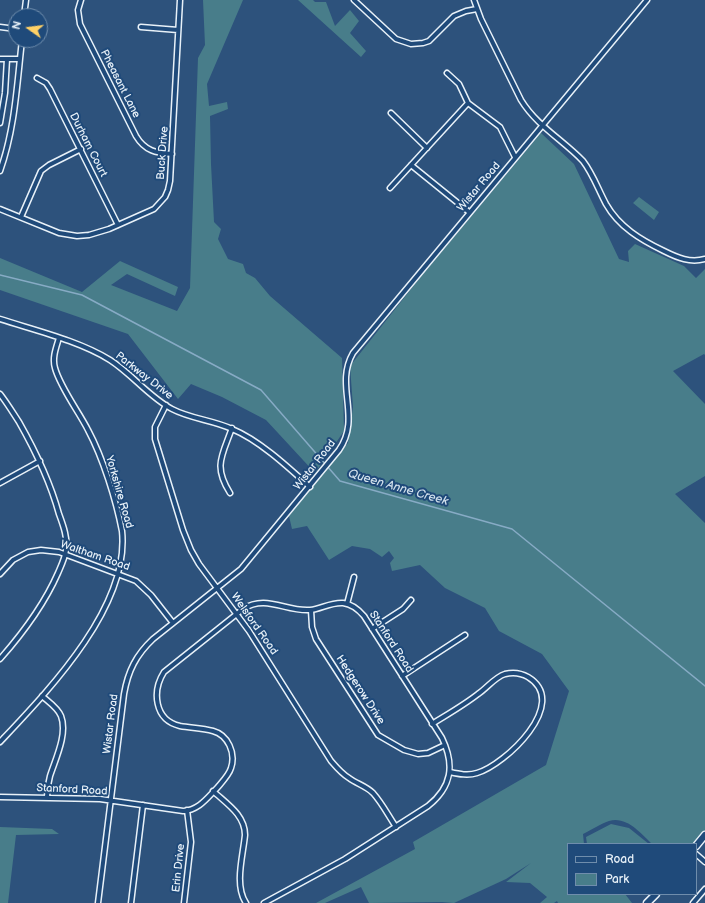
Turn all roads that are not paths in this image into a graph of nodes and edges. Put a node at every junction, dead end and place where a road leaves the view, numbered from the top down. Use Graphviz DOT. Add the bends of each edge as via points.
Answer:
graph roads {
  1 [pos="81,0"];
  2 [pos="180,0"];
  3 [pos="354,0"];
  4 [pos="474,0"];
  5 [pos="647,0"];
  6 [pos="477,9"];
  7 [pos="141,28"];
  8 [pos="178,30"];
  9 [pos="21,48"];
  10 [pos="0,59"];
  11 [pos="7,59"];
  12 [pos="20,59"];
  13 [pos="446,73"];
  14 [pos="37,78"];
  15 [pos="468,103"];
  16 [pos="390,113"];
  17 [pos="0,123"];
  18 [pos="542,126"];
  19 [pos="427,148"];
  20 [pos="81,150"];
  21 [pos="172,154"];
  22 [pos="515,157"];
  23 [pos="411,165"];
  24 [pos="0,171"];
  25 [pos="390,188"];
  26 [pos="0,209"];
  27 [pos="469,212"];
  28 [pos="21,217"];
  29 [pos="118,225"];
  30 [pos="705,259"];
  31 [pos="0,319"];
  32 [pos="59,338"];
  33 [pos="0,394"];
  34 [pos="166,405"];
  35 [pos="232,428"];
  36 [pos="40,461"];
  37 [pos="0,483"];
  38 [pos="310,487"];
  39 [pos="230,493"];
  40 [pos="65,554"];
  41 [pos="0,574"];
  42 [pos="119,574"];
  43 [pos="354,577"];
  44 [pos="217,588"];
  45 [pos="411,600"];
  46 [pos="347,604"];
  47 [pos="311,610"];
  48 [pos="237,614"];
  49 [pos="173,623"];
  50 [pos="372,628"];
  51 [pos="466,635"];
  52 [pos="0,659"];
  53 [pos="402,676"];
  54 [pos="42,696"];
  55 [pos="432,724"];
  56 [pos="0,742"];
  57 [pos="445,745"];
  58 [pos="450,772"];
  59 [pos="214,791"];
  60 [pos="0,797"];
  61 [pos="47,798"];
  62 [pos="110,801"];
  63 [pos="143,805"];
  64 [pos="187,810"];
  65 [pos="396,827"];
  66 [pos="705,835"];
  67 [pos="697,845"];
  68 [pos="697,855"];
  69 [pos="705,862"];
  70 [pos="705,889"];
  71 [pos="655,895"];
  72 [pos="98,903"];
  73 [pos="131,903"];
  74 [pos="184,903"];
  75 [pos="246,903"];
  76 [pos="264,903"];
  77 [pos="647,903"];
  78 [pos="693,903"];
  1 -- 21 [label="street, Pheasant Lane" via="78,10 80,24 136,136 149,150"];
  2 -- 8 [label="street, Buck Drive"];
  3 -- 6 [label="street" via="396,38 411,44 429,41 454,16"];
  4 -- 6 [label="street"];
  5 -- 18 [label="street, Wistar Road"];
  6 -- 18 [label="street" via="521,100"];
  7 -- 8 [label="street"];
  8 -- 21 [label="street, Buck Drive"];
  9 -- 12 [label="street"];
  10 -- 11 [label="street"];
  11 -- 12 [label="street"];
  11 -- 17 [label="street"];
  12 -- 24 [label="street" via="13,119"];
  13 -- 15 [label="street" via="459,84"];
  14 -- 20 [label="street, Durham Court" via="50,89"];
  15 -- 19 [label="street"];
  15 -- 22 [label="street" via="500,127"];
  16 -- 19 [label="street"];
  18 -- 22 [label="street, Wistar Road"];
  18 -- 30 [label="street" via="583,161 611,211 631,232 679,258"];
  19 -- 23 [label="street"];
  20 -- 28 [label="street" via="41,171"];
  20 -- 29 [label="street, Durham Court"];
  21 -- 29 [label="street, Buck Drive" via="169,188 159,205"];
  22 -- 27 [label="street, Wistar Road"];
  23 -- 25 [label="street"];
  23 -- 27 [label="street"];
  26 -- 28 [label="street, Buck Drive"];
  27 -- 38 [label="street, Wistar Road" via="350,358 345,378 348,431 343,444"];
  28 -- 29 [label="street, Buck Drive" via="68,235 89,235"];
  31 -- 32 [label="street, Parkway Drive"];
  32 -- 34 [label="street, Parkway Drive" via="91,350 124,369"];
  32 -- 42 [label="street, Yorkshire Road" via="54,360 57,374 96,446 120,520 123,549"];
  33 -- 36 [label="street"];
  34 -- 35 [label="street, Parkway Drive" via="185,414"];
  34 -- 44 [label="street, Welsford Road" via="155,427 155,439 186,540 199,564"];
  35 -- 38 [label="street, Parkway Drive" via="255,441"];
  35 -- 39 [label="street" via="221,455 220,467"];
  36 -- 37 [label="street"];
  36 -- 40 [label="street" via="63,525"];
  38 -- 44 [label="street, Wistar Road" via="242,569"];
  40 -- 41 [label="street, Waltham Road" via="48,550 28,552 13,560"];
  40 -- 42 [label="street, Waltham Road"];
  40 -- 52 [label="street" via="56,578 38,610"];
  42 -- 49 [label="street, Waltham Road" via="140,584"];
  42 -- 54 [label="street, Yorkshire Road" via="104,609 80,650"];
  43 -- 46 [label="street"];
  44 -- 48 [label="street, Welsford Road"];
  44 -- 49 [label="street, Wistar Road"];
  45 -- 50 [label="street" via="403,609"];
  46 -- 47 [label="street" via="332,604"];
  46 -- 50 [label="street, Stanford Road" via="358,610"];
  47 -- 48 [label="street" via="260,602 247,606"];
  47 -- 57 [label="street, Hedgerow Drive" via="316,639 376,733 404,750 418,754 428,753"];
  48 -- 59 [label="street" via="166,669 158,683 158,707 168,721 179,726 214,731 228,743 232,753 232,767"];
  48 -- 65 [label="street, Welsford Road" via="331,761 350,779 373,793"];
  49 -- 62 [label="street, Wistar Road" via="145,646 128,674"];
  50 -- 53 [label="street, Stanford Road"];
  51 -- 53 [label="street"];
  53 -- 55 [label="street, Stanford Road"];
  54 -- 56 [label="street, Yorkshire Road"];
  54 -- 61 [label="street" via="57,710 63,727 60,747 49,778"];
  55 -- 57 [label="street, Stanford Road"];
  55 -- 58 [label="street" via="478,695 505,674 517,673 526,676 534,681 541,691 541,712 510,753 480,772 470,775"];
  57 -- 58 [label="street, Stanford Road"];
  58 -- 65 [label="street, Stanford Road" via="444,790 434,801"];
  59 -- 64 [label="street" via="198,807"];
  59 -- 75 [label="street" via="243,822 245,835 240,886"];
  60 -- 61 [label="street, Stanford Road"];
  61 -- 62 [label="street, Stanford Road"];
  62 -- 63 [label="street, Stanford Road"];
  62 -- 72 [label="street, Wistar Road"];
  63 -- 64 [label="street, Stanford Road"];
  63 -- 73 [label="street"];
  64 -- 74 [label="street, Erin Drive" via="191,842"];
  65 -- 76 [label="street, Stanford Road"];
  66 -- 67 [label="main road"];
  68 -- 69 [label="street"];
  70 -- 78 [label="street"];
  71 -- 77 [label="main road"];
}
